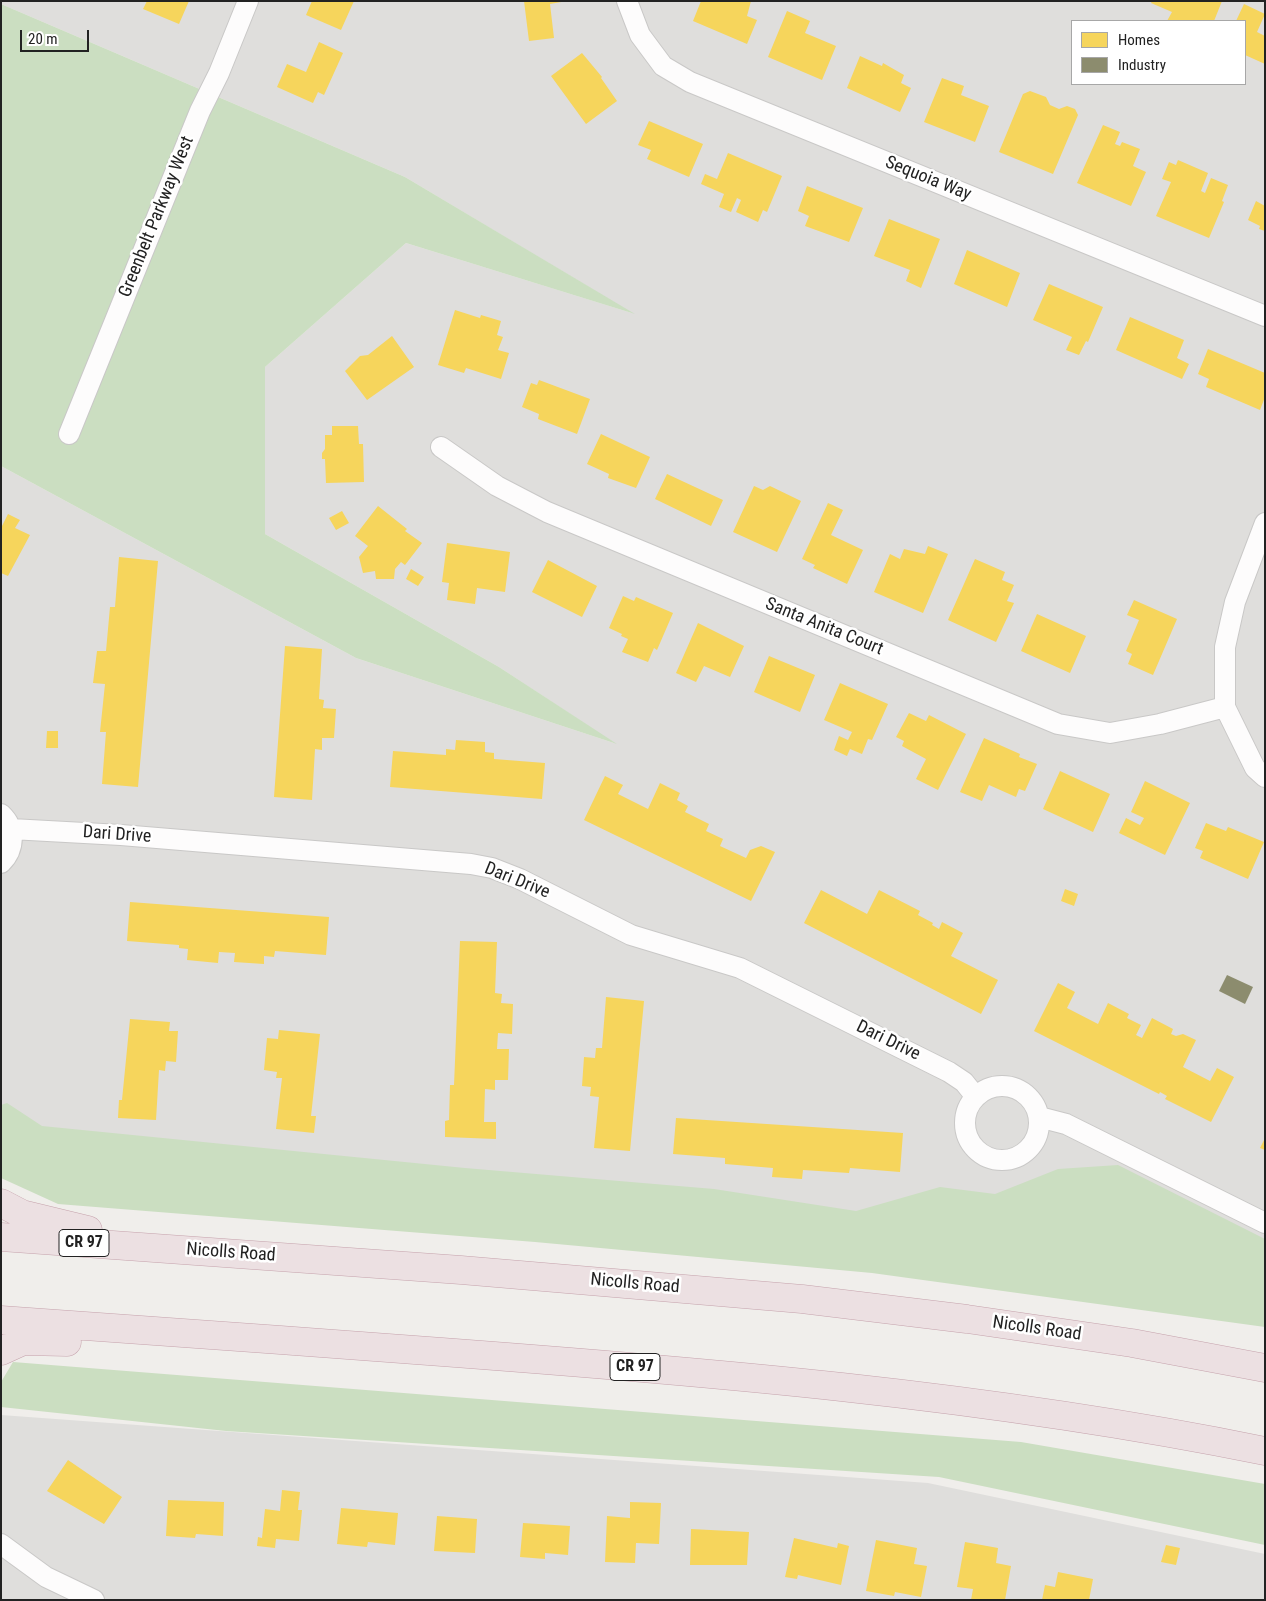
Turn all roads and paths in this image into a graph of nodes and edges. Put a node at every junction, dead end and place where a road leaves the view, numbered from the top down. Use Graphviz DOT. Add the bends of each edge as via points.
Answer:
graph roads {
  1 [pos="248,1"];
  2 [pos="627,1"];
  3 [pos="1265,316"];
  4 [pos="69,434"];
  5 [pos="441,447"];
  6 [pos="1265,523"];
  7 [pos="1225,707"];
  8 [pos="1265,778"];
  9 [pos="6,822"];
  10 [pos="1,863"];
  11 [pos="976,1096"];
  12 [pos="1039,1117"];
  13 [pos="1,1203"];
  14 [pos="1265,1223"];
  15 [pos="1,1237"];
  16 [pos="168,1248"];
  17 [pos="1,1320"];
  18 [pos="184,1334"];
  19 [pos="1,1351"];
  20 [pos="1265,1368"];
  21 [pos="1265,1451"];
  22 [pos="1,1544"];
  23 [pos="94,1600"];
  1 -- 4 [label="street, Greenbelt Parkway West"];
  2 -- 3 [label="street, Sequoia Way" via="640,35 663,66 690,82"];
  5 -- 7 [label="street, Santa Anita Court" via="497,486 547,512 1058,724 1110,733"];
  6 -- 7 [label="street" via="1235,602 1224,648"];
  7 -- 8 [label="street" via="1256,768"];
  9 -- 10 [label="street" via="12,846"];
  9 -- 11 [label="street, Dari Drive" via="492,868 631,935 740,968 949,1072"];
  11 -- 12 [label="street" via="994,1087 1014,1088 1031,1099"];
  11 -- 12 [label="street" via="965,1124 971,1144 986,1157 1006,1161 1025,1153 1037,1137"];
  12 -- 14 [label="street" via="1066,1124"];
  13 -- 16 [label="highway" via="22,1214"];
  15 -- 16 [label="highway, Nicolls Road / CR 97"];
  16 -- 20 [label="highway, Nicolls Road / CR 97" via="802,1299 1132,1343"];
  17 -- 18 [label="highway, CR 97"];
  18 -- 19 [label="highway" via="65,1342 23,1341"];
  18 -- 21 [label="highway, CR 97" via="781,1380 1076,1419"];
  22 -- 23 [label="street" via="46,1577"];
}
